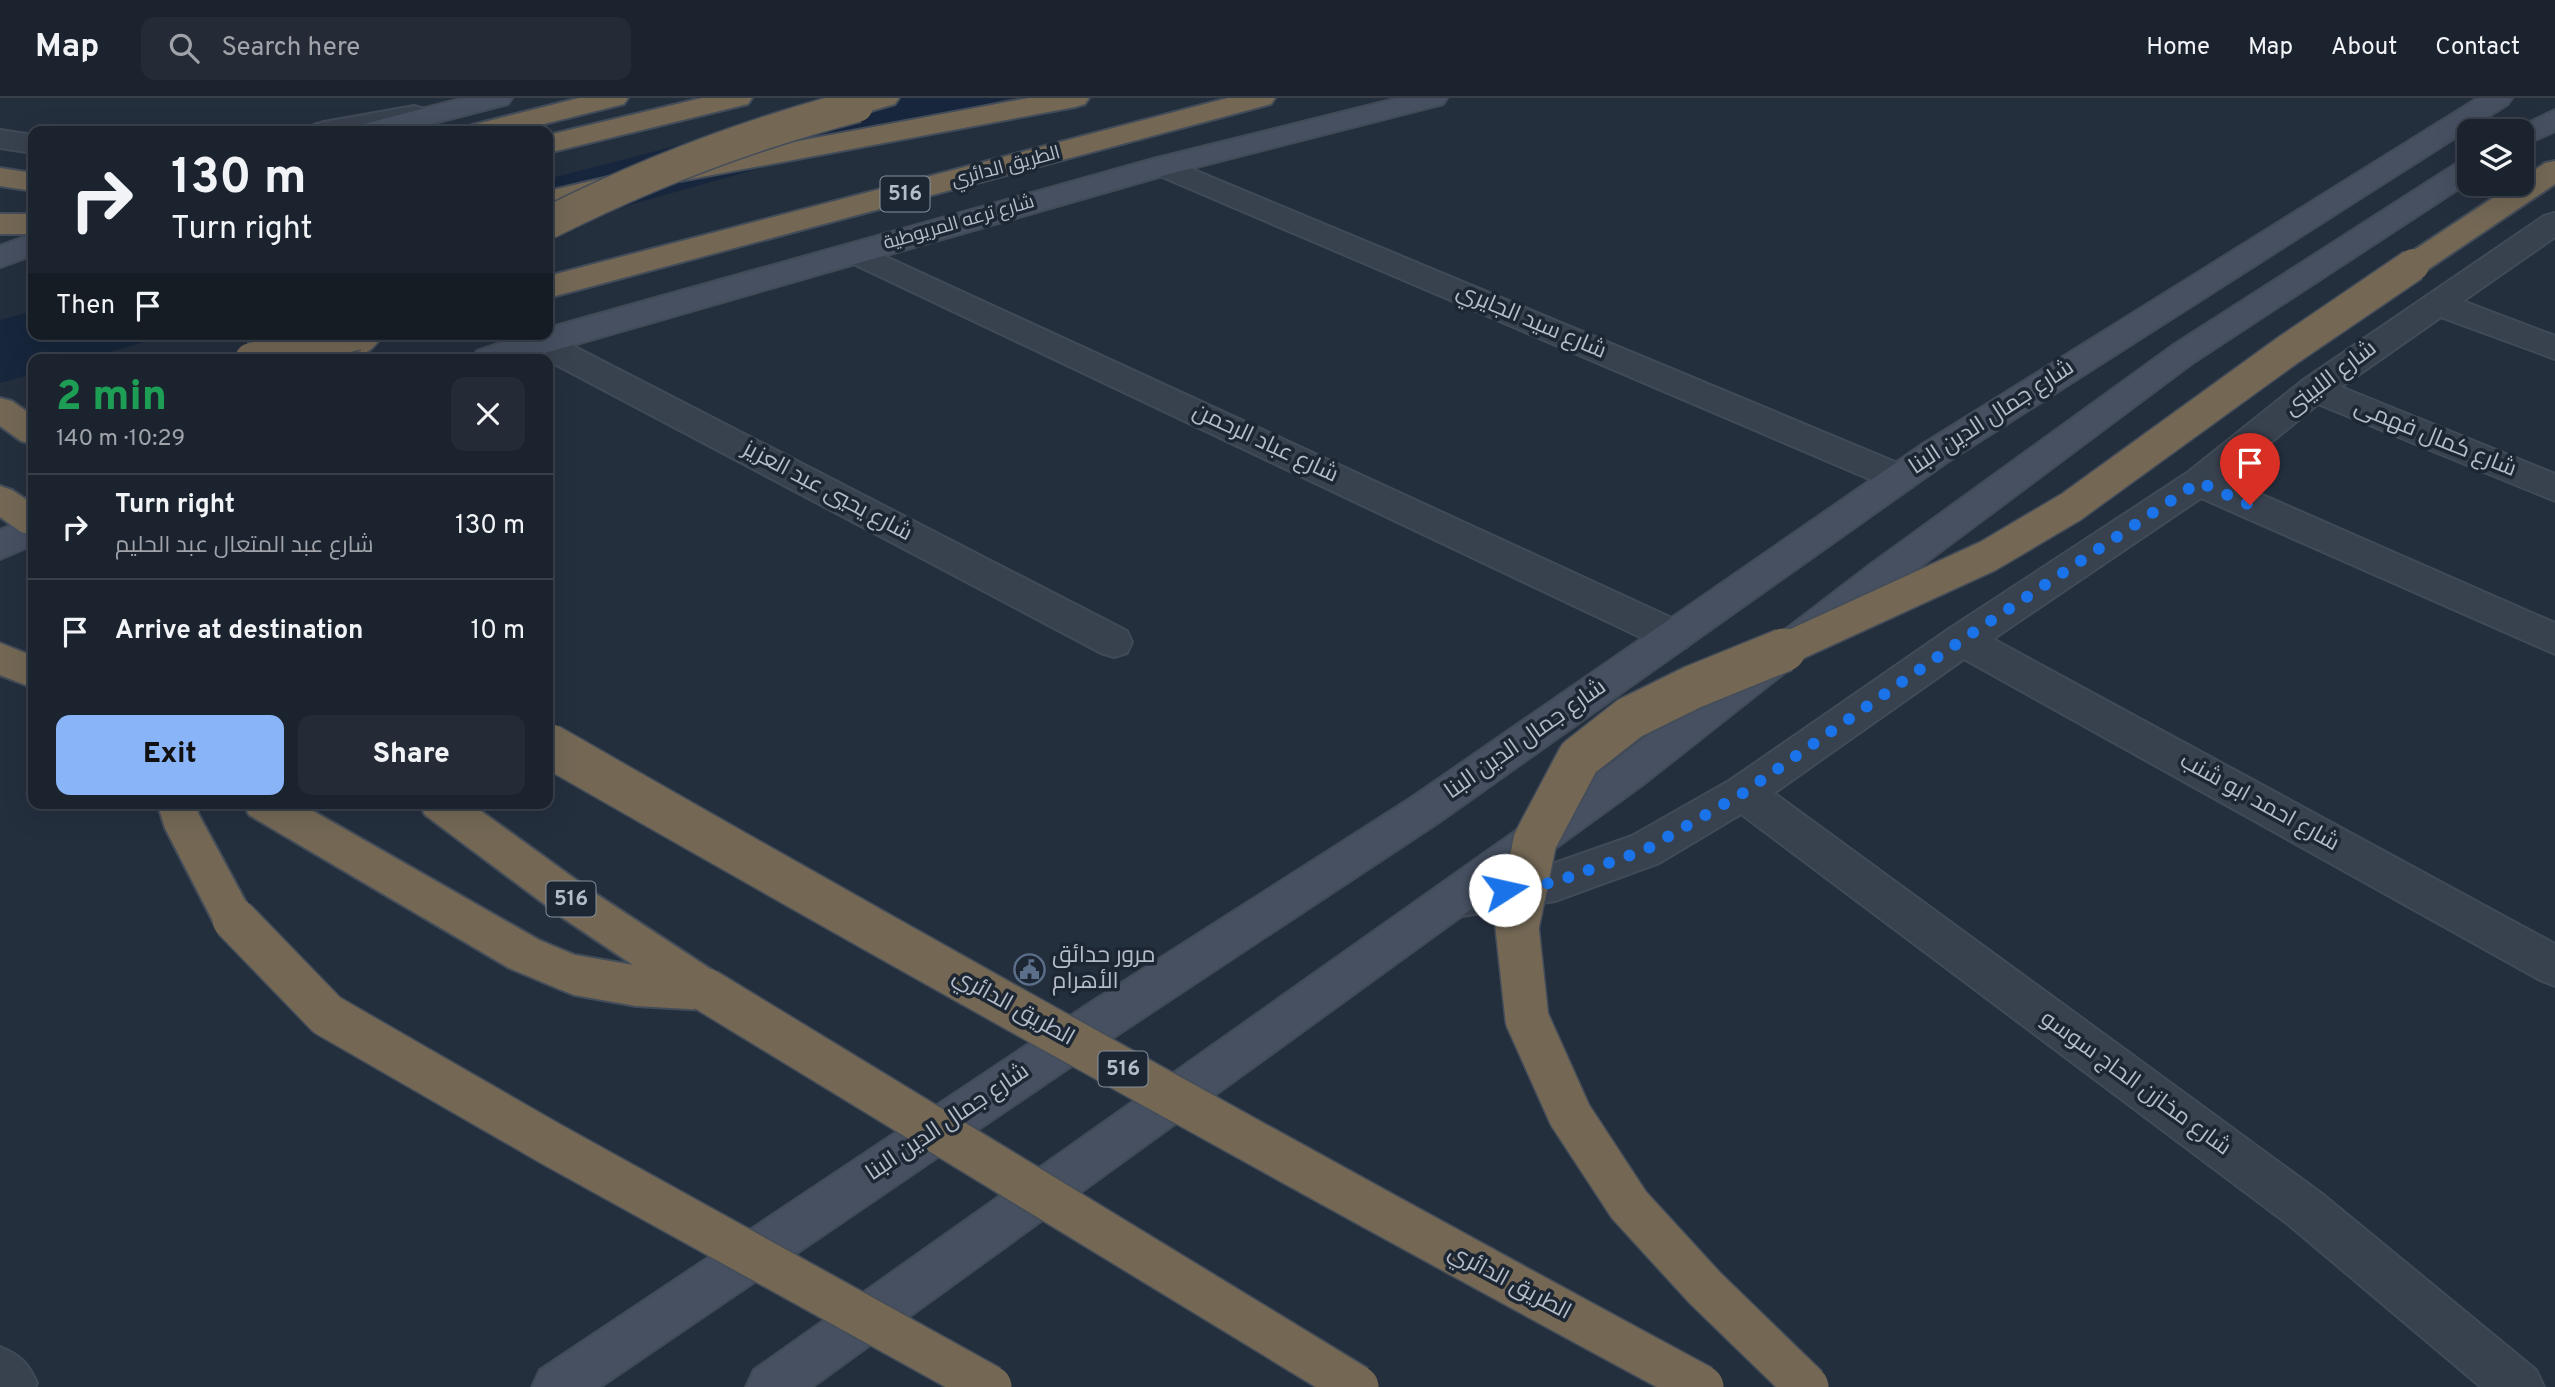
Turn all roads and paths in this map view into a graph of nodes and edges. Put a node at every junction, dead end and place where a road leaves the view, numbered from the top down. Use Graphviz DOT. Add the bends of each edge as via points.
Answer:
graph roads {
  1 [pos="498,98"];
  2 [pos="614,98"];
  3 [pos="738,98"];
  4 [pos="885,98"];
  5 [pos="1075,98"];
  6 [pos="1261,98"];
  7 [pos="1433,98"];
  8 [pos="2498,98"];
  9 [pos="433,104"];
  10 [pos="2555,119"];
  11 [pos="344,126"];
  12 [pos="382,126"];
  13 [pos="553,126"];
  14 [pos="553,129"];
  15 [pos="2534,130"];
  16 [pos="0,139"];
  17 [pos="28,143"];
  18 [pos="1163,166"];
  19 [pos="2555,170"];
  20 [pos="0,177"];
  21 [pos="2457,177"];
  22 [pos="28,181"];
  23 [pos="553,200"];
  24 [pos="553,221"];
  25 [pos="28,223"];
  26 [pos="2555,223"];
  27 [pos="0,224"];
  28 [pos="28,246"];
  29 [pos="856,253"];
  30 [pos="0,257"];
  31 [pos="553,287"];
  32 [pos="2436,303"];
  33 [pos="553,338"];
  34 [pos="332,340"];
  35 [pos="359,340"];
  36 [pos="546,340"];
  37 [pos="539,342"];
  38 [pos="2555,348"];
  39 [pos="272,354"];
  40 [pos="341,354"];
  41 [pos="503,354"];
  42 [pos="2314,389"];
  43 [pos="28,402"];
  44 [pos="0,408"];
  45 [pos="28,428"];
  46 [pos="1900,478"];
  47 [pos="2199,482"];
  48 [pos="2555,488"];
  49 [pos="0,499"];
  50 [pos="28,519"];
  51 [pos="28,532"];
  52 [pos="0,545"];
  53 [pos="1674,636"];
  54 [pos="2555,639"];
  55 [pos="1962,640"];
  56 [pos="1114,642"];
  57 [pos="0,659"];
  58 [pos="28,671"];
  59 [pos="553,748"];
  60 [pos="1743,793"];
  61 [pos="177,809"];
  62 [pos="273,809"];
  63 [pos="447,809"];
  64 [pos="1456,898"];
  65 [pos="2555,966"];
  66 [pos="706,990"];
  67 [pos="557,1387"];
  68 [pos="771,1387"];
  69 [pos="989,1387"];
  70 [pos="1356,1387"];
  71 [pos="1702,1387"];
  72 [pos="1807,1387"];
  73 [pos="2519,1387"];
  1 -- 9 [label="main road"];
  2 -- 13 [label="highway"];
  3 -- 14 [label="highway"];
  4 -- 24 [label="highway, bridge" via="690,157"];
  5 -- 23 [label="highway, bridge" via="599,187"];
  6 -- 31 [label="highway, الطريق الدائري / 516"];
  7 -- 18 [label="main road, شارع ترعه المريوطية"];
  8 -- 46 [label="main road, شارع جمال الدين البنا"];
  9 -- 11 [label="street"];
  9 -- 12 [label="main road"];
  10 -- 15 [label="main road"];
  16 -- 17 [label="street"];
  18 -- 29 [label="main road, شارع ترعه المريوطية"];
  18 -- 46 [label="street, شارع سيد الجايري"];
  19 -- 72 [label="highway, bridge" via="2288,350 2071,507 1928,586 1630,718 1579,758 1535,841 1517,927 1527,1019 1570,1115 1629,1205 1705,1288"];
  20 -- 22 [label="highway"];
  21 -- 64 [label="main road" via="2183,354 1884,574 1628,774"];
  25 -- 27 [label="highway"];
  26 -- 32 [label="street, شارع اللبينى"];
  28 -- 30 [label="main road"];
  29 -- 33 [label="main road, شارع ترعه المريوطية"];
  29 -- 53 [label="street, شارع عباد الرحمن"];
  32 -- 38 [label="street"];
  32 -- 42 [label="street, شارع اللبينى"];
  34 -- 39 [label="highway, bridge"];
  35 -- 40 [label="highway"];
  36 -- 37 [label="main road, شارع ترعه المريوطية"];
  37 -- 41 [label="main road, شارع ترعه المريوطية"];
  37 -- 56 [label="street, شارع يحيي عبد العزيز"];
  42 -- 47 [label="street, شارع اللبينى"];
  42 -- 48 [label="street, شارع كمال فهمى"];
  43 -- 44 [label="highway"];
  44 -- 45 [label="highway"];
  46 -- 53 [label="main road, شارع جمال الدين البنا"];
  47 -- 54 [label="street"];
  47 -- 55 [label="street, شارع اللبينى"];
  49 -- 50 [label="highway"];
  51 -- 52 [label="main road"];
  53 -- 67 [label="main road, شارع جمال الدين البنا" via="1425,810 1102,1020"];
  55 -- 60 [label="street, شارع اللبينى"];
  55 -- 65 [label="street, شارع احمد ابو شنب"];
  57 -- 58 [label="highway"];
  59 -- 71 [label="highway, الطريق الدائري / 516, bridge" via="1350,1197"];
  60 -- 64 [label="street, شارع اللبينى" via="1645,850 1555,882"];
  60 -- 73 [label="street, شارع مخازن الحاج سوسو" via="2305,1209"];
  61 -- 69 [label="highway, bridge" via="234,919 327,1015"];
  62 -- 66 [label="highway" via="549,965 574,975 636,986"];
  63 -- 66 [label="highway, 516" via="578,905"];
  64 -- 68 [label="main road"];
  66 -- 70 [label="highway, 516, bridge"];
}
